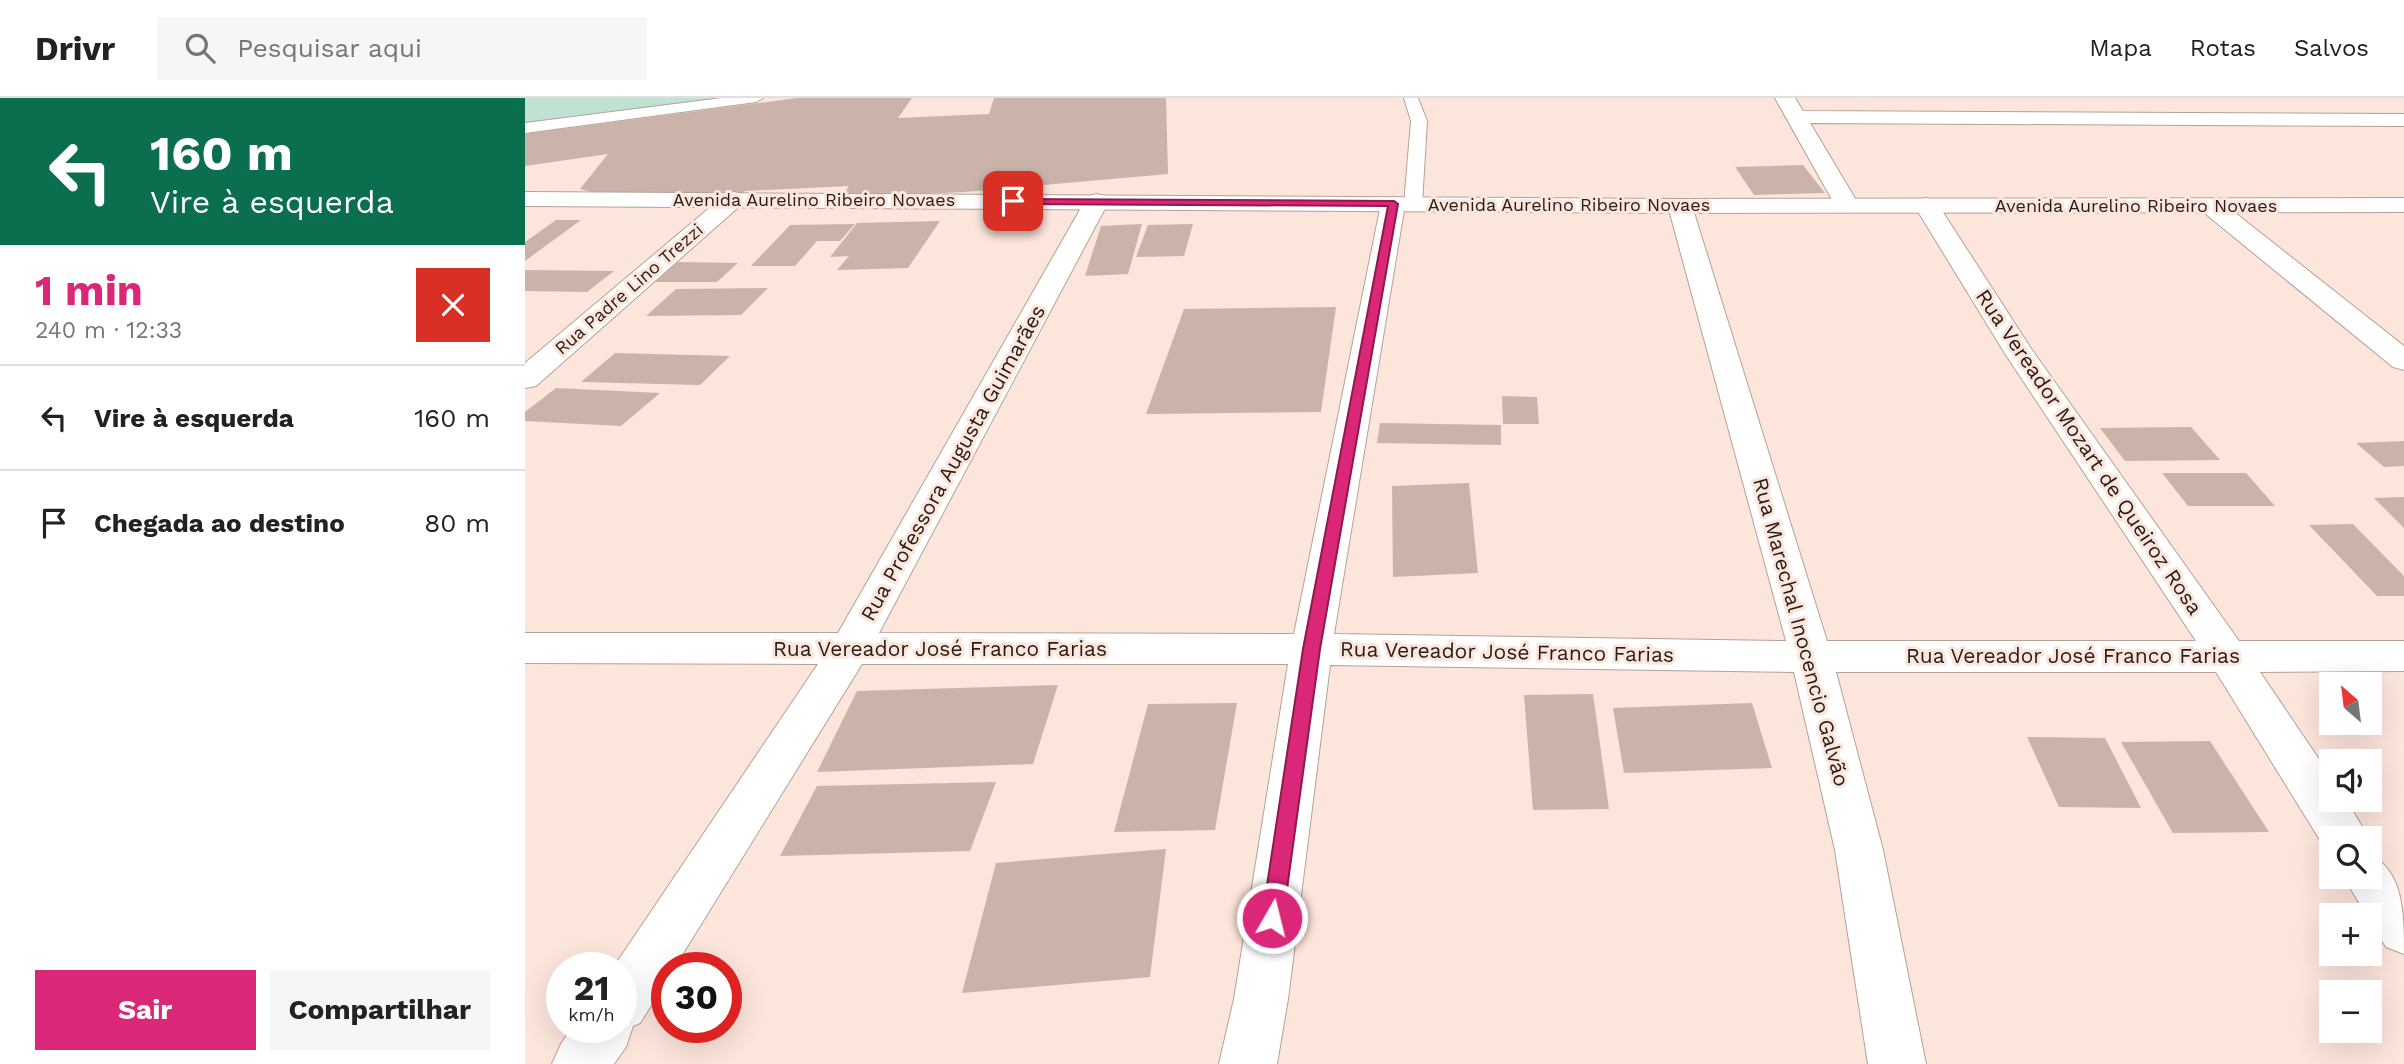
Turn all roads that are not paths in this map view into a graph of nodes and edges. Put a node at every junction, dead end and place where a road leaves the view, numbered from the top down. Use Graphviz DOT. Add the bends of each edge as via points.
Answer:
graph roads {
  1 [pos="629,98"];
  2 [pos="756,98"];
  3 [pos="1411,98"];
  4 [pos="2316,98"];
  5 [pos="1790,108"];
  6 [pos="603,118"];
  7 [pos="2357,120"];
  8 [pos="2404,120"];
  9 [pos="525,128"];
  10 [pos="2392,140"];
  11 [pos="525,199"];
  12 [pos="734,199"];
  13 [pos="1097,201"];
  14 [pos="1403,204"];
  15 [pos="1847,205"];
  16 [pos="1926,205"];
  17 [pos="2404,205"];
  18 [pos="1680,206"];
  19 [pos="2210,206"];
  20 [pos="2404,361"];
  21 [pos="525,379"];
  22 [pos="525,648"];
  23 [pos="1311,649"];
  24 [pos="849,650"];
  25 [pos="2227,656"];
  26 [pos="2404,656"];
  27 [pos="1811,657"];
  28 [pos="2337,826"];
  29 [pos="2377,889"];
  30 [pos="2404,930"];
  31 [pos="637,979"];
  32 [pos="595,1043"];
  33 [pos="581,1064"];
  34 [pos="1248,1064"];
  35 [pos="1897,1064"];
  1 -- 6 [label="lane"];
  2 -- 6 [label="lane"];
  3 -- 14 [label="lane" via="1419,121"];
  4 -- 7 [label="street"];
  5 -- 7 [label="street"];
  5 -- 15 [label="street"];
  6 -- 9 [label="lane"];
  7 -- 8 [label="street"];
  7 -- 10 [label="street"];
  11 -- 12 [label="street, Avenida Aurelino Ribeiro Novaes"];
  12 -- 13 [label="street, Avenida Aurelino Ribeiro Novaes"];
  12 -- 21 [label="street, Rua Padre Lino Trezzi"];
  13 -- 14 [label="street, Avenida Aurelino Ribeiro Novaes"];
  13 -- 24 [label="street, Rua Professora Augusta Guimarães"];
  14 -- 18 [label="street, Avenida Aurelino Ribeiro Novaes"];
  14 -- 23 [label="street"];
  15 -- 16 [label="street, Avenida Aurelino Ribeiro Novaes"];
  15 -- 18 [label="street, Avenida Aurelino Ribeiro Novaes"];
  16 -- 19 [label="street, Avenida Aurelino Ribeiro Novaes"];
  16 -- 25 [label="street, Rua Vereador Mozart de Queiroz Rosa" via="2019,352"];
  17 -- 19 [label="street, Avenida Aurelino Ribeiro Novaes"];
  18 -- 27 [label="street, Rua Marechal Inocencio Galvão"];
  19 -- 20 [label="street"];
  22 -- 24 [label="street, Rua Vereador José Franco Farias"];
  23 -- 24 [label="street, Rua Vereador José Franco Farias"];
  23 -- 27 [label="street, Rua Vereador José Franco Farias"];
  23 -- 34 [label="street"];
  24 -- 31 [label="street, Rua Professora Augusta Guimarães"];
  25 -- 26 [label="street, Rua Vereador José Franco Farias"];
  25 -- 27 [label="street, Rua Vereador José Franco Farias"];
  25 -- 28 [label="street, Rua Vereador Mozart de Queiroz Rosa"];
  27 -- 35 [label="street, Rua Marechal Inocencio Galvão" via="1859,850"];
  29 -- 30 [label="street"];
  32 -- 33 [label="street"];
}
